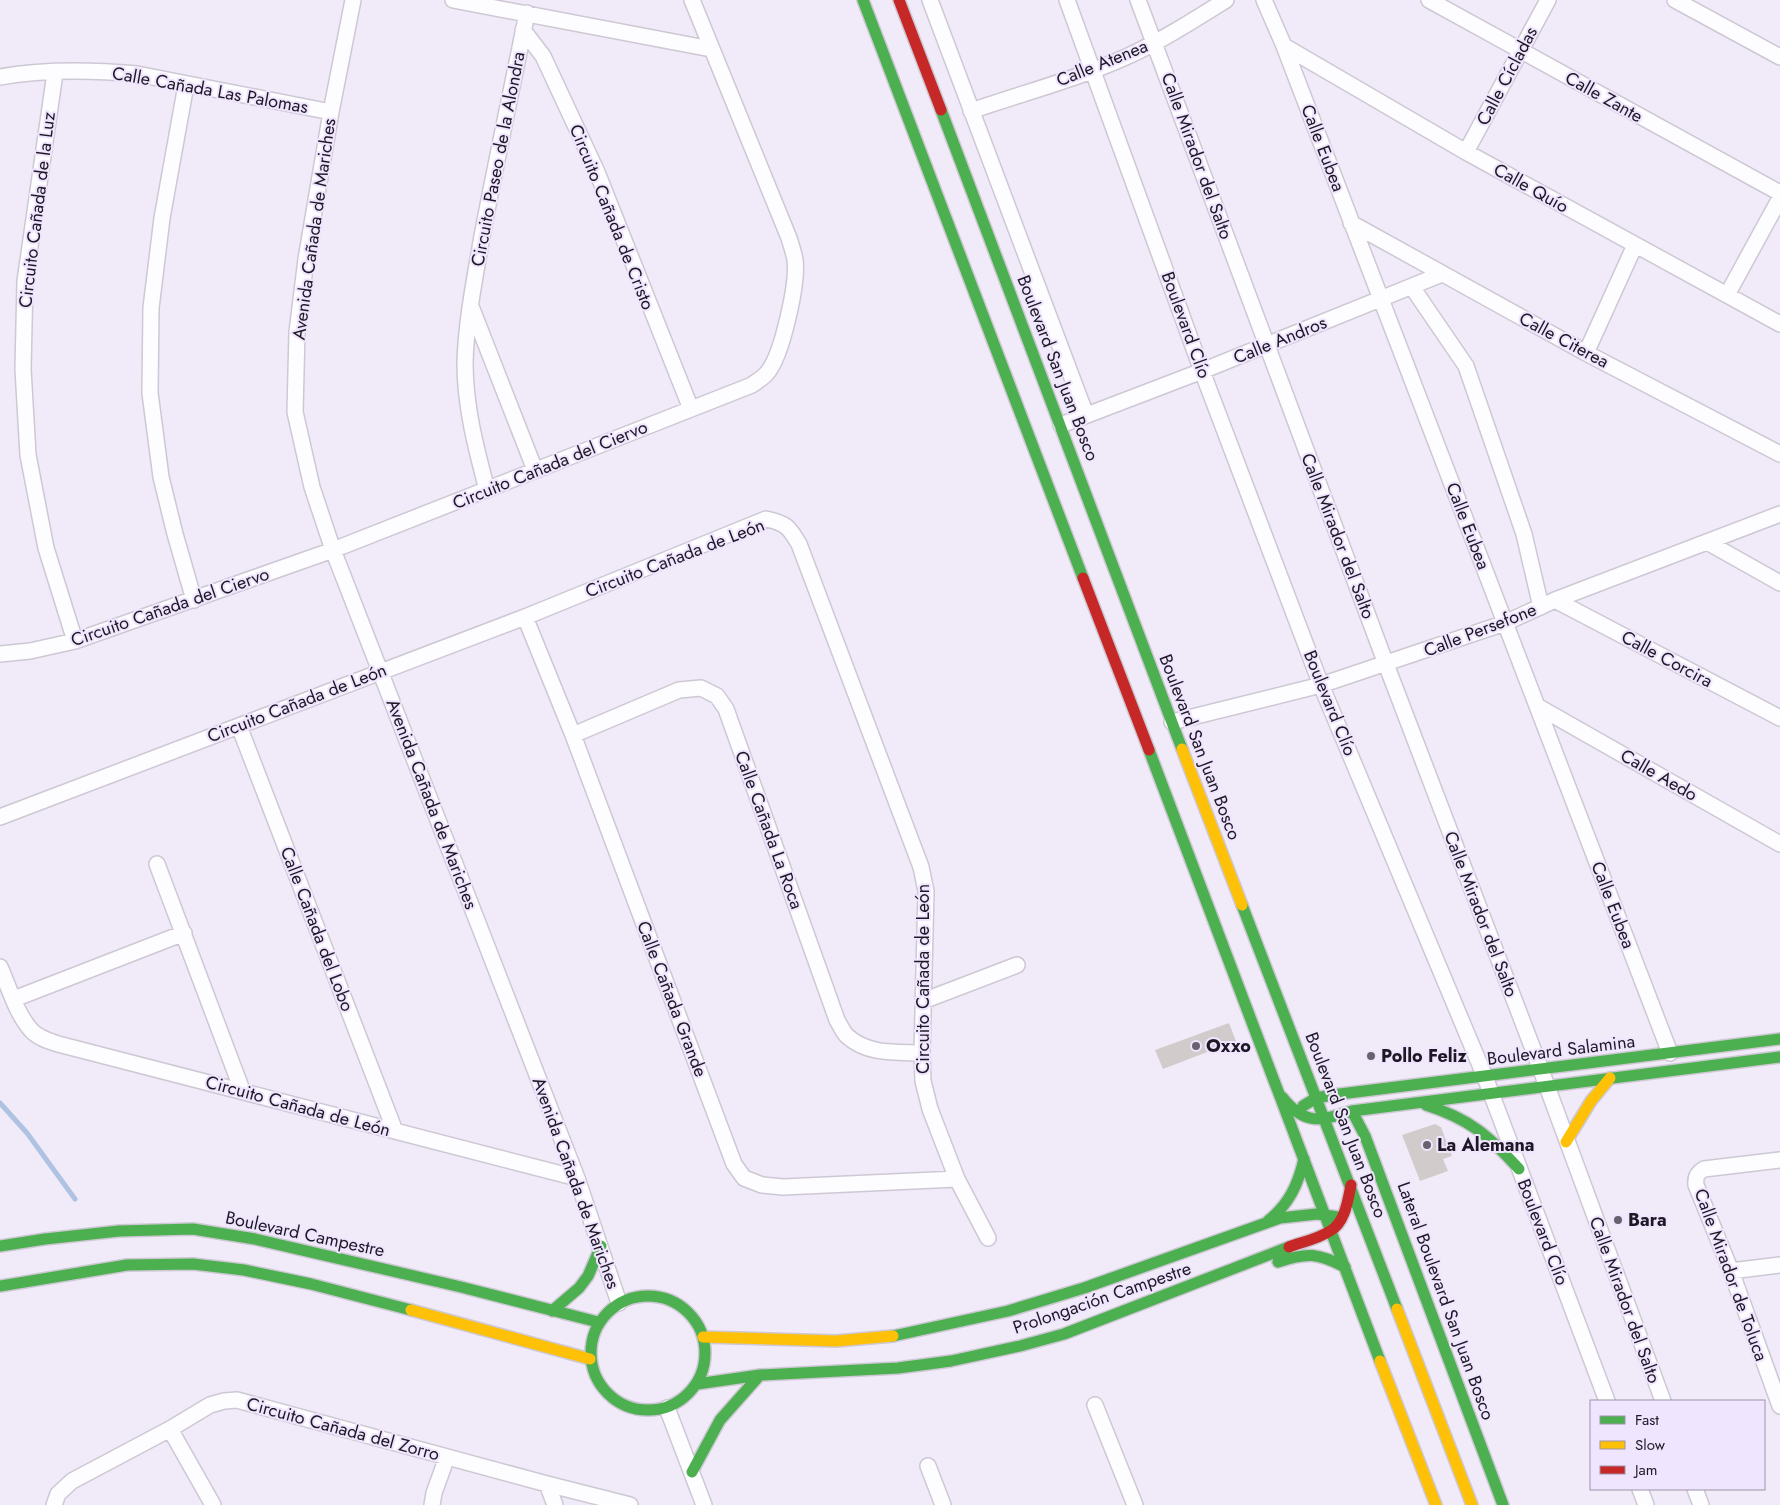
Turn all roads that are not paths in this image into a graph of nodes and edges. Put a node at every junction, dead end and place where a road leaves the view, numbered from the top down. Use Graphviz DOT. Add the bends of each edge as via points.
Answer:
graph roads {
  1 [pos="353,0"];
  2 [pos="453,0"];
  3 [pos="692,0"];
  4 [pos="863,0"];
  5 [pos="899,0"];
  6 [pos="930,0"];
  7 [pos="1067,0"];
  8 [pos="1138,0"];
  9 [pos="1226,0"];
  10 [pos="1264,0"];
  11 [pos="1429,0"];
  12 [pos="1548,0"];
  13 [pos="1675,0"];
  14 [pos="526,14"];
  15 [pos="523,30"];
  16 [pos="1154,42"];
  17 [pos="1284,46"];
  18 [pos="711,48"];
  19 [pos="1520,51"];
  20 [pos="1780,57"];
  21 [pos="1093,70"];
  22 [pos="55,73"];
  23 [pos="0,77"];
  24 [pos="186,85"];
  25 [pos="971,111"];
  26 [pos="331,112"];
  27 [pos="1466,152"];
  28 [pos="1780,193"];
  29 [pos="1780,198"];
  30 [pos="1351,222"];
  31 [pos="1635,246"];
  32 [pos="1442,274"];
  33 [pos="1412,286"];
  34 [pos="1728,295"];
  35 [pos="1382,299"];
  36 [pos="470,304"];
  37 [pos="1780,324"];
  38 [pos="1267,345"];
  39 [pos="1586,353"];
  40 [pos="1202,371"];
  41 [pos="691,409"];
  42 [pos="1086,415"];
  43 [pos="1061,425"];
  44 [pos="1780,454"];
  45 [pos="535,470"];
  46 [pos="487,490"];
  47 [pos="1780,514"];
  48 [pos="1707,542"];
  49 [pos="333,550"];
  50 [pos="1780,583"];
  51 [pos="194,600"];
  52 [pos="1555,600"];
  53 [pos="1541,607"];
  54 [pos="525,617"];
  55 [pos="1506,623"];
  56 [pos="75,641"];
  57 [pos="0,654"];
  58 [pos="1386,664"];
  59 [pos="380,671"];
  60 [pos="1321,685"];
  61 [pos="1537,706"];
  62 [pos="1780,718"];
  63 [pos="1172,722"];
  64 [pos="239,726"];
  65 [pos="573,735"];
  66 [pos="0,817"];
  67 [pos="1780,844"];
  68 [pos="157,864"];
  69 [pos="184,933"];
  70 [pos="1017,965"];
  71 [pos="0,967"];
  72 [pos="14,999"];
  73 [pos="923,1002"];
  74 [pos="1780,1039"];
  75 [pos="922,1053"];
  76 [pos="1670,1054"];
  77 [pos="1780,1056"];
  78 [pos="1541,1070"];
  79 [pos="1485,1077"];
  80 [pos="1610,1078"];
  81 [pos="1546,1086"];
  82 [pos="242,1090"];
  83 [pos="1278,1091"];
  84 [pos="1314,1093"];
  85 [pos="1491,1093"];
  86 [pos="1417,1103"];
  87 [pos="1352,1111"];
  88 [pos="1298,1115"];
  89 [pos="1325,1119"];
  90 [pos="394,1131"];
  91 [pos="1295,1136"];
  92 [pos="1566,1142"];
  93 [pos="1304,1159"];
  94 [pos="1780,1160"];
  95 [pos="1519,1169"];
  96 [pos="577,1178"];
  97 [pos="957,1179"];
  98 [pos="1351,1185"];
  99 [pos="1325,1215"];
  100 [pos="1342,1219"];
  101 [pos="1261,1226"];
  102 [pos="1331,1230"];
  103 [pos="1370,1237"];
  104 [pos="988,1238"];
  105 [pos="0,1246"];
  106 [pos="601,1246"];
  107 [pos="1780,1264"];
  108 [pos="1345,1268"];
  109 [pos="1731,1271"];
  110 [pos="1223,1274"];
  111 [pos="1372,1276"];
  112 [pos="1360,1280"];
  113 [pos="0,1286"];
  114 [pos="1390,1288"];
  115 [pos="1356,1298"];
  116 [pos="619,1303"];
  117 [pos="552,1310"];
  118 [pos="598,1322"];
  119 [pos="704,1337"];
  120 [pos="590,1359"];
  121 [pos="1773,1369"];
  122 [pos="760,1375"];
  123 [pos="697,1384"];
  124 [pos="1607,1400"];
  125 [pos="1663,1400"];
  126 [pos="1095,1405"];
  127 [pos="1780,1406"];
  128 [pos="667,1408"];
  129 [pos="170,1428"];
  130 [pos="447,1457"];
  131 [pos="928,1466"];
  132 [pos="692,1472"];
  133 [pos="547,1484"];
  134 [pos="1640,1490"];
  135 [pos="1695,1490"];
  136 [pos="54,1505"];
  137 [pos="212,1505"];
  138 [pos="432,1505"];
  139 [pos="555,1505"];
  140 [pos="630,1505"];
  141 [pos="704,1505"];
  142 [pos="943,1505"];
  143 [pos="1135,1505"];
  144 [pos="1436,1505"];
  145 [pos="1472,1505"];
  146 [pos="1503,1505"];
  147 [pos="1646,1505"];
  148 [pos="1701,1505"];
  1 -- 26 [label="street, Avenida Cañada de Mariches"];
  2 -- 14 [label="street"];
  3 -- 18 [label="street, Circuito Cañada del Ciervo"];
  4 -- 83 [label="main road"];
  5 -- 43 [label="main road, Boulevard San Juan Bosco"];
  6 -- 25 [label="street"];
  7 -- 21 [label="street, Boulevard Clío"];
  8 -- 16 [label="street, Calle Mirador del Salto"];
  9 -- 16 [label="street, Calle Atenea"];
  10 -- 17 [label="street, Calle Eubea"];
  11 -- 19 [label="street, Calle Zante"];
  12 -- 19 [label="street, Calle Cícladas"];
  13 -- 20 [label="street"];
  14 -- 15 [label="street, Circuito Paseo de la Alondra"];
  14 -- 18 [label="street"];
  15 -- 36 [label="street, Circuito Paseo de la Alondra"];
  15 -- 41 [label="street, Circuito Cañada de Cristo" via="543,56 597,172"];
  16 -- 21 [label="street, Calle Atenea"];
  16 -- 38 [label="street, Calle Mirador del Salto"];
  17 -- 27 [label="street, Calle Quío"];
  17 -- 30 [label="street, Calle Eubea"];
  18 -- 41 [label="street, Circuito Cañada del Ciervo" via="789,238 795,260 795,285 780,346 767,374 752,385"];
  19 -- 27 [label="street, Calle Cícladas"];
  19 -- 28 [label="street, Calle Zante"];
  21 -- 25 [label="street, Calle Atenea"];
  21 -- 40 [label="street, Boulevard Clío"];
  22 -- 23 [label="street, Calle Cañada Las Palomas"];
  22 -- 24 [label="street, Calle Cañada Las Palomas" via="137,74"];
  22 -- 56 [label="street, Circuito Cañada de la Luz" via="25,281 23,369 28,455 46,548"];
  24 -- 26 [label="street, Calle Cañada Las Palomas"];
  24 -- 51 [label="street" via="162,218 151,308 150,393 161,477"];
  25 -- 42 [label="street"];
  26 -- 49 [label="street, Avenida Cañada de Mariches" via="298,323 295,412 312,487"];
  27 -- 31 [label="street, Calle Quío"];
  29 -- 34 [label="street"];
  30 -- 32 [label="street, Calle Citerea"];
  30 -- 35 [label="street, Calle Eubea"];
  31 -- 34 [label="street, Calle Quío"];
  31 -- 39 [label="street"];
  32 -- 33 [label="street, Calle Andros"];
  32 -- 39 [label="street, Calle Citerea"];
  33 -- 35 [label="street, Calle Andros"];
  33 -- 53 [label="street" via="1466,366 1524,534"];
  34 -- 37 [label="street, Calle Quío"];
  35 -- 38 [label="street, Calle Andros"];
  35 -- 55 [label="street, Calle Eubea"];
  36 -- 45 [label="street"];
  36 -- 46 [label="street, Circuito Paseo de la Alondra" via="465,364 467,393 471,426"];
  38 -- 40 [label="street, Calle Andros"];
  38 -- 58 [label="street, Calle Mirador del Salto"];
  39 -- 44 [label="street, Calle Citerea"];
  40 -- 42 [label="street, Calle Andros"];
  40 -- 60 [label="street, Boulevard Clío"];
  41 -- 45 [label="street, Circuito Cañada del Ciervo"];
  42 -- 43 [label="street, Calle Andros"];
  43 -- 63 [label="main road, Boulevard San Juan Bosco"];
  45 -- 46 [label="street, Circuito Cañada del Ciervo"];
  46 -- 49 [label="street, Circuito Cañada del Ciervo"];
  47 -- 48 [label="street, Calle Persefone"];
  48 -- 50 [label="street"];
  48 -- 52 [label="street, Calle Persefone"];
  49 -- 51 [label="street, Circuito Cañada del Ciervo"];
  49 -- 59 [label="street, Avenida Cañada de Mariches"];
  51 -- 56 [label="street, Circuito Cañada del Ciervo"];
  52 -- 53 [label="street, Calle Persefone"];
  52 -- 62 [label="street, Calle Corcira"];
  53 -- 55 [label="street, Calle Persefone"];
  54 -- 59 [label="street, Circuito Cañada de León"];
  54 -- 65 [label="street, Calle Cañada Grande"];
  54 -- 73 [label="street, Circuito Cañada de León" via="766,519 789,528 799,544 921,867 926,891"];
  55 -- 58 [label="street, Calle Persefone"];
  55 -- 61 [label="street, Calle Eubea"];
  56 -- 57 [label="street, Circuito Cañada del Ciervo"];
  58 -- 60 [label="street, Calle Persefone"];
  58 -- 78 [label="street, Calle Mirador del Salto"];
  59 -- 64 [label="street, Circuito Cañada de León"];
  59 -- 96 [label="street, Avenida Cañada de Mariches"];
  60 -- 63 [label="street, Calle Persefone"];
  60 -- 79 [label="street, Boulevard Clío"];
  61 -- 67 [label="street, Calle Aedo"];
  61 -- 76 [label="street, Calle Eubea"];
  63 -- 84 [label="main road, Boulevard San Juan Bosco"];
  64 -- 66 [label="street, Circuito Cañada de León"];
  64 -- 90 [label="street, Calle Cañada del Lobo"];
  65 -- 75 [label="street, Calle Cañada La Roca" via="679,690 701,688 717,696 726,709 836,1020 846,1035 860,1046 880,1052"];
  65 -- 97 [label="street, Calle Cañada Grande" via="734,1164 744,1178 762,1185 783,1187"];
  68 -- 69 [label="street"];
  69 -- 72 [label="street"];
  69 -- 82 [label="street"];
  70 -- 73 [label="street"];
  71 -- 72 [label="street, Circuito Cañada de León"];
  72 -- 82 [label="street, Circuito Cañada de León" via="32,1031 43,1039"];
  73 -- 75 [label="street, Circuito Cañada de León"];
  74 -- 76 [label="main road, Boulevard Salamina"];
  75 -- 97 [label="street, Circuito Cañada de León" via="923,1081 930,1109"];
  76 -- 78 [label="main road, Boulevard Salamina"];
  77 -- 80 [label="main road, Boulevard Salamina"];
  78 -- 79 [label="main road, Boulevard Salamina"];
  78 -- 81 [label="street, Calle Mirador del Salto"];
  79 -- 84 [label="main road, Boulevard Salamina"];
  79 -- 85 [label="street, Boulevard Clío"];
  80 -- 81 [label="main road, Boulevard Salamina"];
  80 -- 92 [label="main road" via="1591,1101"];
  81 -- 85 [label="main road, Boulevard Salamina"];
  81 -- 92 [label="street, Calle Mirador del Salto"];
  82 -- 90 [label="street, Circuito Cañada de León"];
  83 -- 84 [label="main road" via="1299,1100"];
  83 -- 88 [label="main road"];
  83 -- 91 [label="main road"];
  84 -- 88 [label="main road"];
  84 -- 89 [label="main road, Boulevard San Juan Bosco"];
  85 -- 86 [label="main road, Boulevard Salamina"];
  85 -- 95 [label="street, Boulevard Clío"];
  86 -- 87 [label="main road, Boulevard Salamina"];
  86 -- 95 [label="main road" via="1448,1111 1481,1130"];
  87 -- 89 [label="main road, Boulevard Salamina"];
  87 -- 146 [label="main road, Lateral Boulevard San Juan Bosco" via="1366,1136"];
  88 -- 89 [label="main road"];
  88 -- 91 [label="main road"];
  89 -- 98 [label="main road, Boulevard San Juan Bosco"];
  90 -- 96 [label="street, Circuito Cañada de León"];
  91 -- 93 [label="main road"];
  92 -- 125 [label="street, Calle Mirador del Salto"];
  93 -- 99 [label="main road"];
  93 -- 101 [label="main road" via="1292,1197"];
  94 -- 109 [label="street, Calle Mirador de Toluca" via="1704,1170 1695,1178"];
  95 -- 124 [label="street, Boulevard Clío"];
  96 -- 106 [label="street, Avenida Cañada de Mariches"];
  97 -- 104 [label="street, Circuito Cañada de León"];
  98 -- 100 [label="main road"];
  98 -- 103 [label="main road, Boulevard San Juan Bosco"];
  99 -- 100 [label="main road, Prolongación Campestre"];
  99 -- 101 [label="main road, Prolongación Campestre" via="1296,1215"];
  99 -- 102 [label="main road"];
  100 -- 102 [label="main road"];
  100 -- 103 [label="main road, Prolongación Campestre"];
  101 -- 119 [label="main road, Prolongación Campestre" via="1046,1300 889,1338 836,1341"];
  102 -- 108 [label="main road"];
  102 -- 110 [label="main road, Prolongación Campestre"];
  103 -- 114 [label="main road, Boulevard San Juan Bosco"];
  105 -- 117 [label="main road, Boulevard Campestre" via="119,1231 193,1230 265,1241"];
  106 -- 116 [label="street, Avenida Cañada de Mariches"];
  106 -- 117 [label="main road" via="579,1288"];
  107 -- 109 [label="street"];
  108 -- 110 [label="main road" via="1311,1253 1245,1274"];
  108 -- 115 [label="main road"];
  109 -- 121 [label="street, Calle Mirador de Toluca"];
  110 -- 122 [label="main road, Prolongación Campestre" via="1064,1334 1020,1346 951,1361 898,1368"];
  111 -- 114 [label="main road"];
  112 -- 115 [label="main road"];
  113 -- 120 [label="main road" via="127,1265 193,1264 244,1270 338,1291"];
  114 -- 145 [label="main road, Boulevard San Juan Bosco"];
  115 -- 144 [label="main road"];
  116 -- 118 [label="main road"];
  116 -- 119 [label="main road" via="651,1296 668,1299 684,1308"];
  117 -- 118 [label="main road, Boulevard Campestre"];
  118 -- 120 [label="main road" via="591,1342"];
  119 -- 123 [label="main road" via="706,1361"];
  120 -- 128 [label="main road" via="596,1379 608,1396 626,1407 647,1411"];
  121 -- 127 [label="street, Calle Mirador de Toluca"];
  122 -- 123 [label="main road, Prolongación Campestre"];
  122 -- 132 [label="main road" via="720,1420"];
  123 -- 128 [label="main road" via="679,1402"];
  126 -- 143 [label="street"];
  128 -- 132 [label="street"];
  129 -- 130 [label="street, Circuito Cañada del Zorro" via="210,1405 237,1400"];
  129 -- 136 [label="street, Circuito Cañada del Zorro" via="72,1481 58,1494"];
  129 -- 137 [label="street"];
  130 -- 133 [label="street, Circuito Cañada del Zorro"];
  130 -- 138 [label="street"];
  131 -- 142 [label="street"];
  132 -- 141 [label="street"];
  133 -- 139 [label="street"];
  133 -- 140 [label="street, Circuito Cañada del Zorro"];
  134 -- 147 [label="street"];
  135 -- 148 [label="street"];
}
